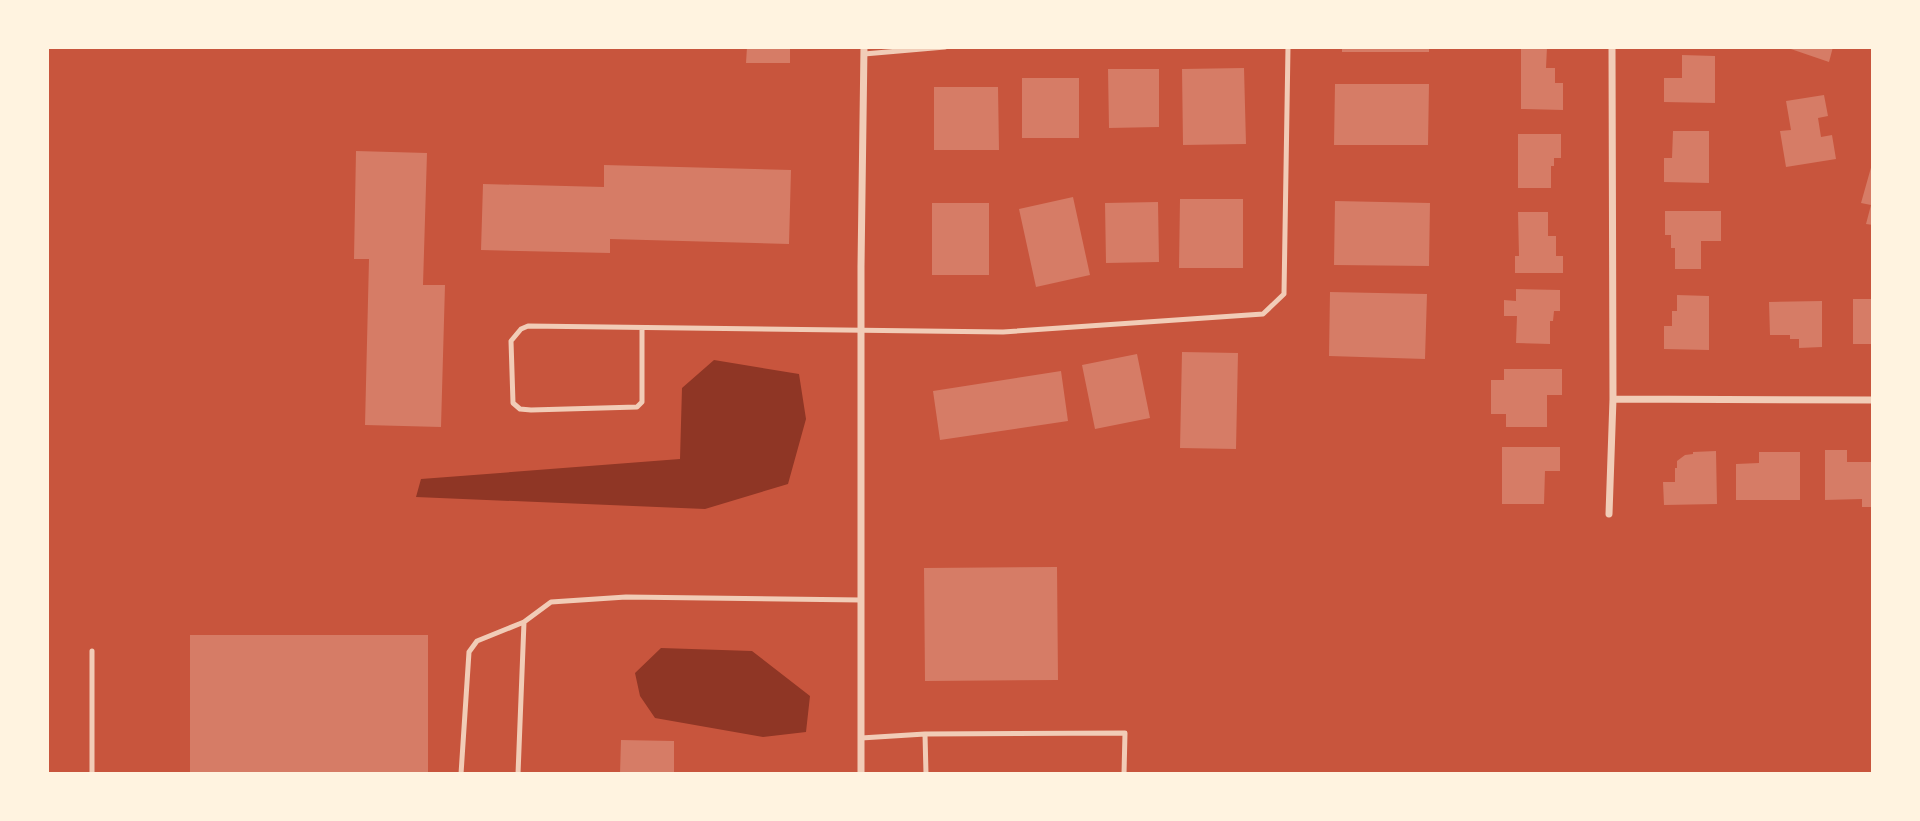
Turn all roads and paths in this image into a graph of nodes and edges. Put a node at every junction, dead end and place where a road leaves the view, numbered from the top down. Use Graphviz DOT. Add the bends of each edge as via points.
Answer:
graph roads {
  1 [pos="945,47"];
  2 [pos="1288,47"];
  3 [pos="1612,47"];
  4 [pos="864,50"];
  5 [pos="642,328"];
  6 [pos="861,330"];
  7 [pos="1613,399"];
  8 [pos="1873,400"];
  9 [pos="1609,514"];
  10 [pos="861,600"];
  11 [pos="524,622"];
  12 [pos="92,651"];
  13 [pos="925,734"];
  14 [pos="861,738"];
  15 [pos="92,774"];
  16 [pos="461,774"];
  17 [pos="518,774"];
  18 [pos="861,774"];
  19 [pos="926,774"];
  20 [pos="1124,774"];
  1 -- 4 [label="lane"];
  2 -- 6 [label="lane" via="1284,294 1263,314 1003,332"];
  3 -- 7 [label="street"];
  4 -- 6 [label="street"];
  5 -- 5 [label="lane" via="521,329 511,341 513,403 531,411 637,407 642,401"];
  5 -- 6 [label="lane"];
  6 -- 10 [label="street"];
  7 -- 8 [label="street"];
  7 -- 9 [label="street"];
  10 -- 11 [label="lane" via="626,597 564,601 551,602"];
  10 -- 14 [label="street"];
  11 -- 16 [label="lane" via="477,642 469,652"];
  11 -- 17 [label="lane"];
  12 -- 15 [label="lane"];
  13 -- 14 [label="lane"];
  13 -- 19 [label="lane"];
  13 -- 20 [label="lane" via="1125,733"];
  14 -- 18 [label="street"];
}
